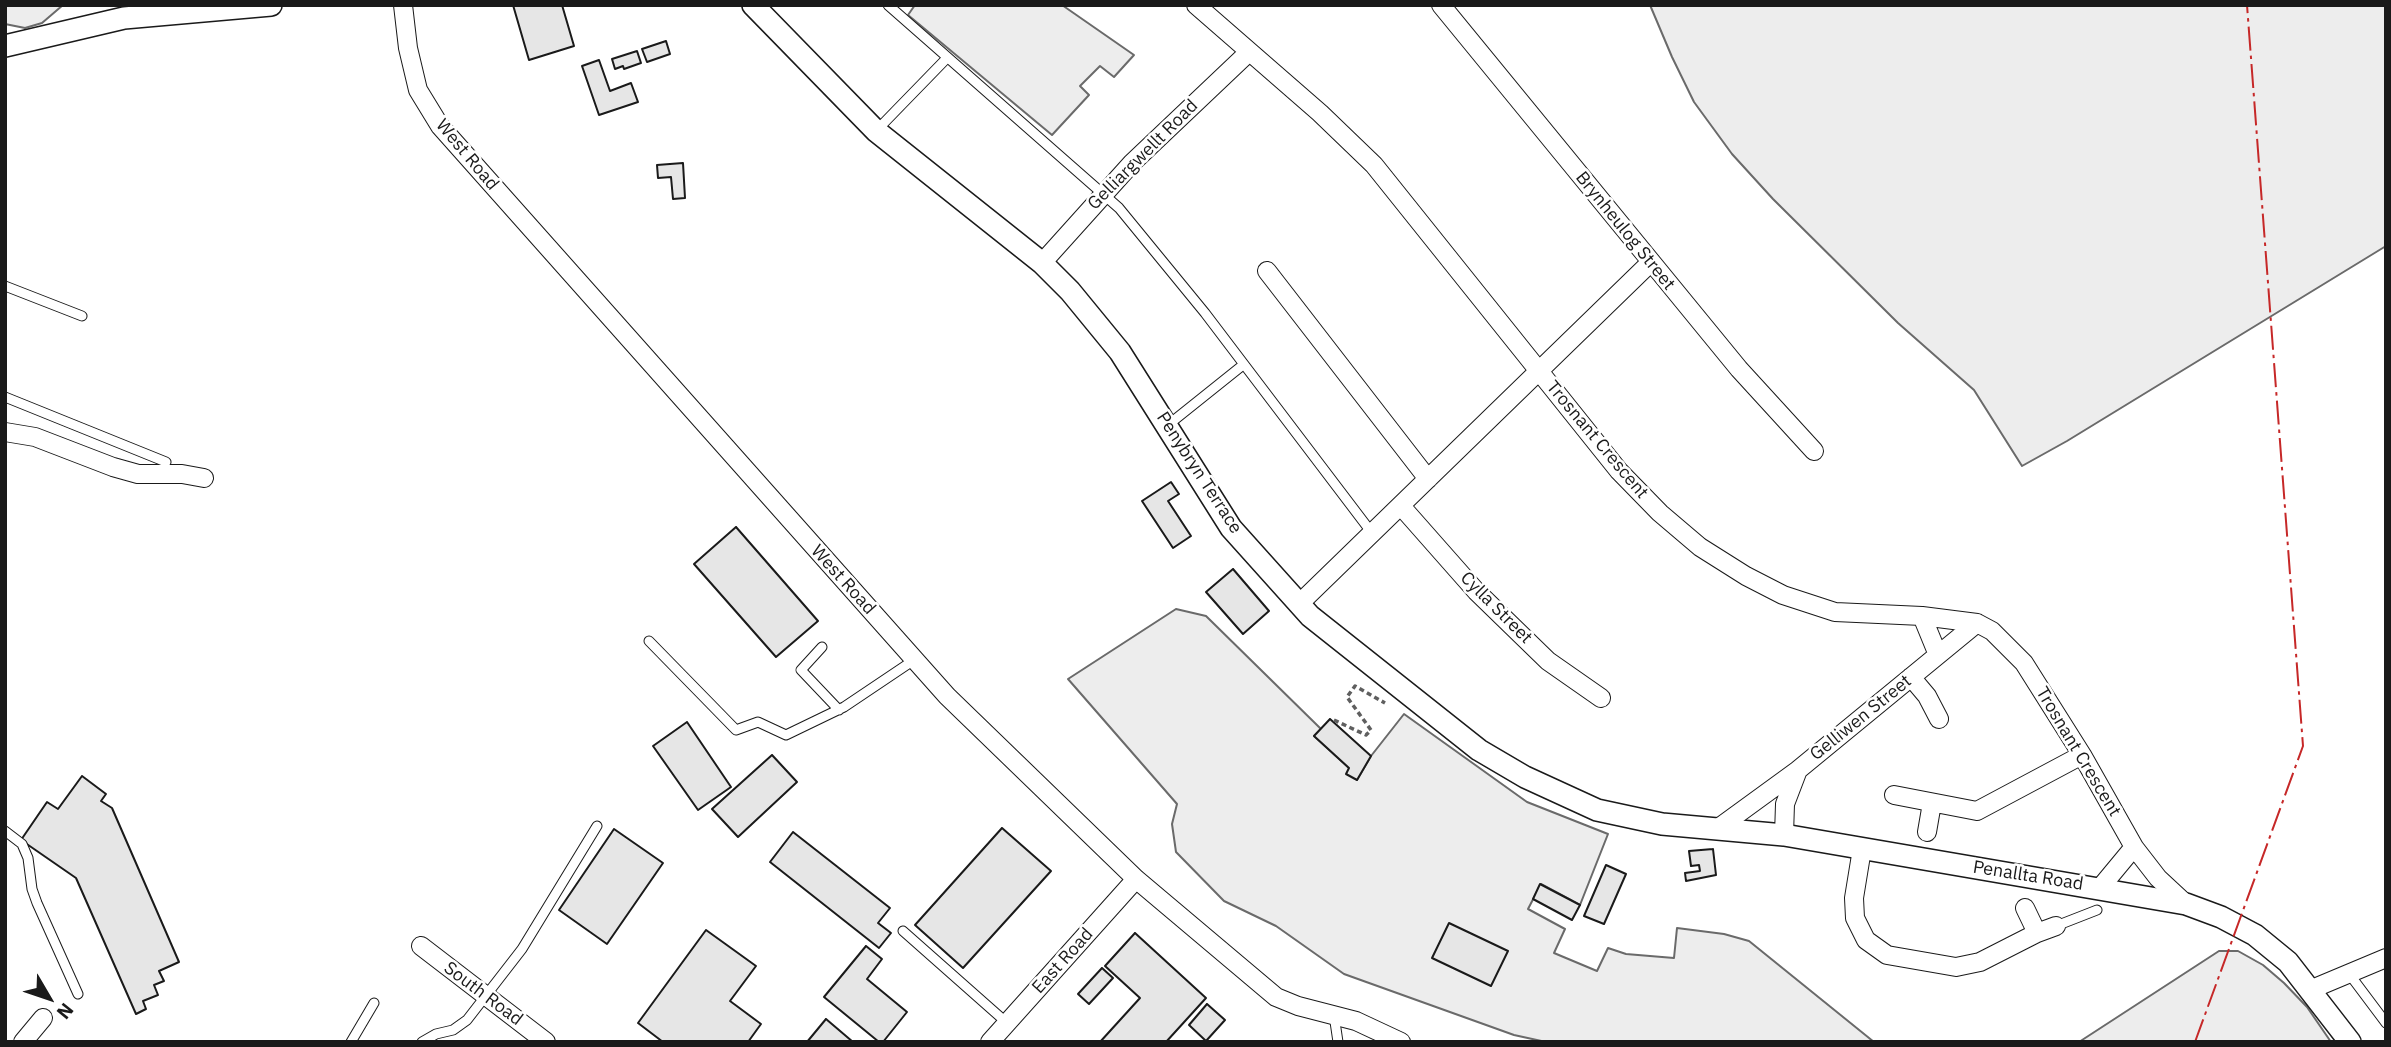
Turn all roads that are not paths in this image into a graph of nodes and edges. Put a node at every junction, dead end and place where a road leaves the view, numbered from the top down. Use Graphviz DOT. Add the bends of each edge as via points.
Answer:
graph roads {
  1 [pos="271,5"];
  2 [pos="403,5"];
  3 [pos="753,5"];
  4 [pos="888,5"];
  5 [pos="1196,5"];
  6 [pos="1441,5"];
  7 [pos="5,46"];
  8 [pos="1249,52"];
  9 [pos="947,58"];
  10 [pos="876,131"];
  11 [pos="1103,194"];
  12 [pos="1651,262"];
  13 [pos="1042,263"];
  14 [pos="1267,271"];
  15 [pos="5,286"];
  16 [pos="82,316"];
  17 [pos="1243,365"];
  18 [pos="1539,371"];
  19 [pos="5,397"];
  20 [pos="1168,425"];
  21 [pos="5,432"];
  22 [pos="1814,451"];
  23 [pos="166,462"];
  24 [pos="204,478"];
  25 [pos="1428,479"];
  26 [pos="1401,506"];
  27 [pos="1372,533"];
  28 [pos="1298,604"];
  29 [pos="1922,616"];
  30 [pos="1977,623"];
  31 [pos="649,641"];
  32 [pos="822,647"];
  33 [pos="1938,655"];
  34 [pos="914,660"];
  35 [pos="1911,677"];
  36 [pos="1601,698"];
  37 [pos="839,710"];
  38 [pos="1939,719"];
  39 [pos="2082,755"];
  40 [pos="1798,770"];
  41 [pos="1894,795"];
  42 [pos="1932,803"];
  43 [pos="597,826"];
  44 [pos="1717,829"];
  45 [pos="5,831"];
  46 [pos="1927,832"];
  47 [pos="1784,835"];
  48 [pos="2134,847"];
  49 [pos="1862,849"];
  50 [pos="1136,879"];
  51 [pos="2100,888"];
  52 [pos="2186,904"];
  53 [pos="2025,908"];
  54 [pos="2096,910"];
  55 [pos="2056,926"];
  56 [pos="903,932"];
  57 [pos="2038,933"];
  58 [pos="421,946"];
  59 [pos="2386,958"];
  60 [pos="2350,975"];
  61 [pos="2312,989"];
  62 [pos="78,994"];
  63 [pos="486,996"];
  64 [pos="374,1003"];
  65 [pos="1335,1015"];
  66 [pos="43,1018"];
  67 [pos="1007,1023"];
  68 [pos="2386,1023"];
  69 [pos="23,1042"];
  70 [pos="351,1042"];
  71 [pos="422,1042"];
  72 [pos="546,1042"];
  73 [pos="990,1042"];
  74 [pos="1338,1042"];
  75 [pos="1401,1042"];
  76 [pos="2350,1042"];
  1 -- 7 [label="street" via="124,18"];
  2 -- 34 [label="street, West Road" via="418,90 440,126"];
  3 -- 10 [label="street, Penybryn Terrace"];
  4 -- 9 [label="lane"];
  5 -- 8 [label="street, Trosnant Crescent"];
  6 -- 12 [label="street, Brynheulog Street"];
  8 -- 11 [label="street, Gelliargwellt Road"];
  8 -- 18 [label="street, Trosnant Crescent" via="1374,165"];
  9 -- 10 [label="lane"];
  9 -- 11 [label="lane"];
  10 -- 13 [label="street, Penybryn Terrace"];
  11 -- 13 [label="street, Gelliargwellt Road"];
  11 -- 17 [label="lane" via="1205,313"];
  12 -- 18 [label="street"];
  12 -- 22 [label="street, Brynheulog Street"];
  13 -- 20 [label="street, Penybryn Terrace" via="1120,352"];
  14 -- 25 [label="street"];
  15 -- 16 [label="lane"];
  17 -- 20 [label="lane"];
  17 -- 27 [label="lane"];
  18 -- 25 [label="street"];
  18 -- 29 [label="street, Trosnant Crescent" via="1619,471 1700,547 1783,595 1835,612"];
  19 -- 23 [label="lane"];
  20 -- 28 [label="street, Penybryn Terrace" via="1231,528"];
  21 -- 24 [label="street" via="36,437 138,474"];
  25 -- 26 [label="street"];
  26 -- 27 [label="street"];
  26 -- 36 [label="street, Cylla Street" via="1476,591 1548,661"];
  27 -- 28 [label="street"];
  28 -- 44 [label="street, Penybryn Terrace" via="1479,750 1525,777 1597,810 1662,824"];
  29 -- 30 [label="street, Trosnant Crescent"];
  29 -- 33 [label="street"];
  30 -- 33 [label="street, Gelliwen Street"];
  30 -- 39 [label="street, Trosnant Crescent" via="1992,631 2024,663"];
  31 -- 37 [label="lane" via="736,730 758,722 786,735"];
  32 -- 37 [label="lane" via="801,670"];
  33 -- 35 [label="street, Gelliwen Street"];
  34 -- 37 [label="lane"];
  34 -- 50 [label="street, West Road"];
  35 -- 38 [label="street"];
  35 -- 40 [label="street, Gelliwen Street"];
  39 -- 42 [label="street" via="1977,811"];
  39 -- 48 [label="street, Trosnant Crescent"];
  40 -- 44 [label="street"];
  40 -- 47 [label="street, Gelliwen Street" via="1785,804"];
  41 -- 42 [label="street"];
  42 -- 46 [label="street"];
  43 -- 63 [label="lane" via="522,949"];
  44 -- 47 [label="street, Penallta Road"];
  45 -- 62 [label="lane" via="22,844 32,889"];
  47 -- 49 [label="street, Penallta Road"];
  48 -- 51 [label="street"];
  48 -- 52 [label="street, Trosnant Crescent"];
  49 -- 51 [label="street, Penallta Road"];
  49 -- 57 [label="street" via="1855,918 1866,940 1887,955 1956,967 1980,962"];
  50 -- 65 [label="street, West Road" via="1276,997"];
  50 -- 67 [label="street, East Road"];
  51 -- 52 [label="street, Penallta Road"];
  52 -- 61 [label="street, Penallta Road" via="2255,935"];
  53 -- 57 [label="street"];
  54 -- 55 [label="lane"];
  55 -- 57 [label="street"];
  56 -- 67 [label="lane"];
  58 -- 63 [label="street, South Road"];
  59 -- 60 [label="street"];
  60 -- 61 [label="street"];
  60 -- 68 [label="lane"];
  61 -- 76 [label="street, Penallta Road"];
  63 -- 71 [label="lane" via="467,1020"];
  63 -- 72 [label="street, South Road"];
  64 -- 70 [label="lane"];
  65 -- 74 [label="lane"];
  65 -- 75 [label="street, West Road"];
  66 -- 69 [label="street"];
  67 -- 73 [label="street, East Road"];
}
